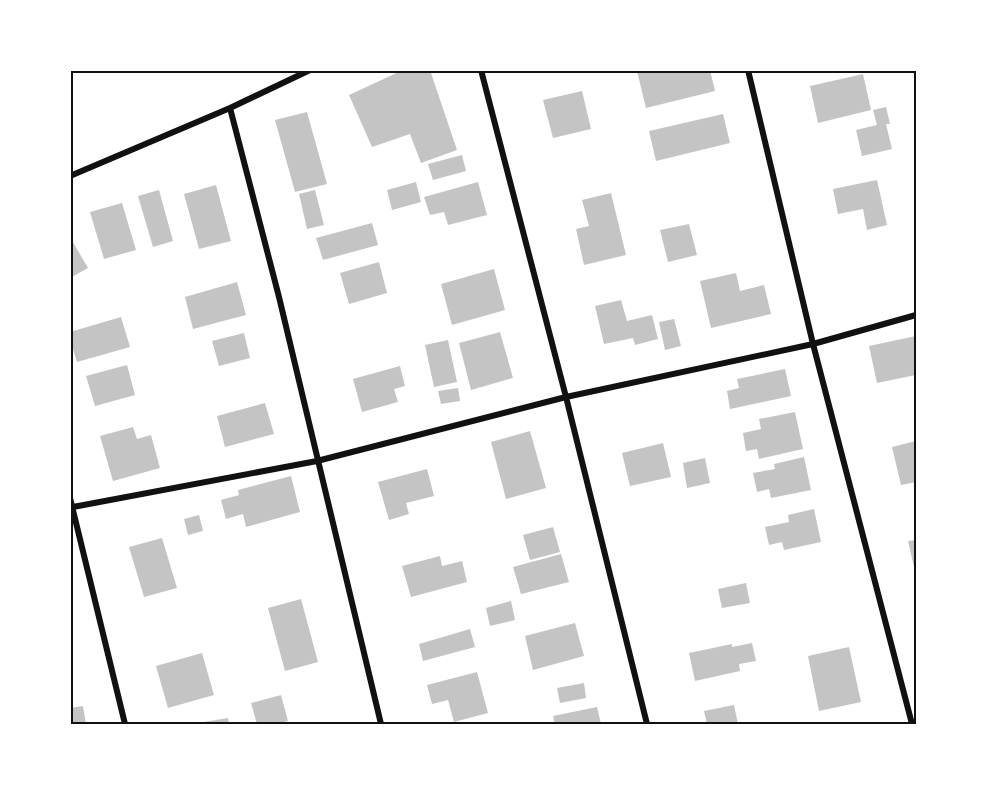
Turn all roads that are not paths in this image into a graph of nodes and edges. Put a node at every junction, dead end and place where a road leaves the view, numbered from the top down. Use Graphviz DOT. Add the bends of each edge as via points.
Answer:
graph roads {
  1 [pos="310,70"];
  2 [pos="481,70"];
  3 [pos="748,70"];
  4 [pos="230,108"];
  5 [pos="70,176"];
  6 [pos="916,315"];
  7 [pos="813,344"];
  8 [pos="566,397"];
  9 [pos="317,461"];
  10 [pos="70,498"];
  11 [pos="73,507"];
  12 [pos="125,724"];
  13 [pos="381,724"];
  14 [pos="647,724"];
  15 [pos="912,724"];
  1 -- 4 [label="street"];
  2 -- 8 [label="street"];
  3 -- 7 [label="street"];
  4 -- 5 [label="street"];
  4 -- 9 [label="street"];
  6 -- 7 [label="street"];
  7 -- 8 [label="street"];
  7 -- 15 [label="street"];
  8 -- 9 [label="street"];
  8 -- 14 [label="street"];
  9 -- 11 [label="street"];
  9 -- 13 [label="street"];
  10 -- 11 [label="street"];
  11 -- 12 [label="street"];
}
